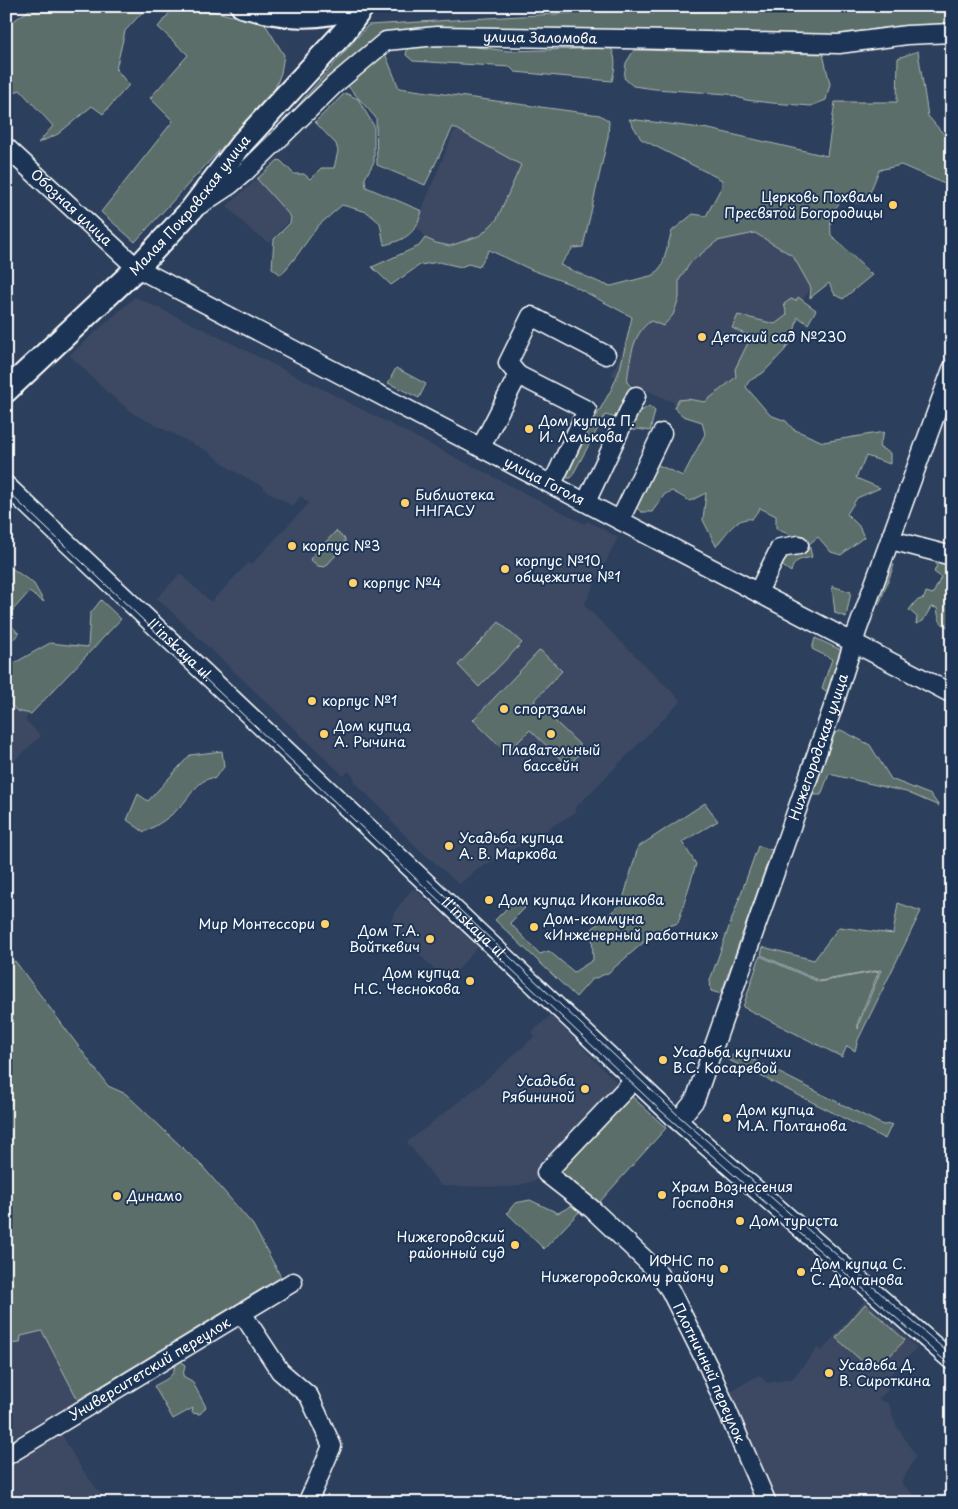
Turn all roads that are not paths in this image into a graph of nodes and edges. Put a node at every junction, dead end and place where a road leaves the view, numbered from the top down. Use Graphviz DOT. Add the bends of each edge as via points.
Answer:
graph roads {
  1 [pos="242,6"];
  2 [pos="358,6"];
  3 [pos="363,6"];
  4 [pos="952,33"];
  5 [pos="9,155"];
  6 [pos="191,210"];
  7 [pos="137,268"];
  8 [pos="606,355"];
  9 [pos="952,369"];
  10 [pos="518,375"];
  11 [pos="6,391"];
  12 [pos="636,396"];
  13 [pos="662,433"];
  14 [pos="481,447"];
  15 [pos="552,484"];
  16 [pos="6,485"];
  17 [pos="586,502"];
  18 [pos="620,520"];
  19 [pos="891,540"];
  20 [pos="799,545"];
  21 [pos="952,556"];
  22 [pos="758,592"];
  23 [pos="853,641"];
  24 [pos="952,694"];
  25 [pos="634,1080"];
  26 [pos="678,1121"];
  27 [pos="293,1282"];
  28 [pos="242,1313"];
  29 [pos="952,1361"];
  30 [pos="6,1456"];
  31 [pos="307,1503"];
  32 [pos="768,1503"];
  1 -- 2 [label="main road" via="307,17 338,14"];
  3 -- 6 [label="main road, Малая Покровская улица" via="344,32 242,143"];
  4 -- 6 [label="street, улица Заломова" via="838,44 437,36 386,41 335,84 230,186"];
  5 -- 7 [label="street, Обозная улица"];
  6 -- 7 [label="main road, Малая Покровская улица"];
  7 -- 11 [label="main road, Малая Покровская улица"];
  7 -- 14 [label="street, улица Гоголя"];
  8 -- 10 [label="street" via="531,316 508,362"];
  9 -- 19 [label="street, Нижегородская улица"];
  10 -- 14 [label="street"];
  10 -- 15 [label="street" via="587,410"];
  12 -- 17 [label="street"];
  13 -- 18 [label="street"];
  14 -- 15 [label="street, улица Гоголя"];
  15 -- 17 [label="street, улица Гоголя"];
  16 -- 25 [label="street, Il'inskaya ul."];
  17 -- 18 [label="street, улица Гоголя"];
  18 -- 22 [label="street, улица Гоголя"];
  19 -- 21 [label="street"];
  19 -- 23 [label="street, Нижегородская улица"];
  20 -- 22 [label="street" via="780,548"];
  22 -- 23 [label="street, улица Гоголя"];
  23 -- 24 [label="street, улица Гоголя"];
  23 -- 26 [label="street, Нижегородская улица" via="832,710 695,1100"];
  25 -- 26 [label="street, Il'inskaya ul."];
  25 -- 32 [label="street, Плотничный переулок" via="546,1173 592,1209 655,1269 670,1290 698,1344"];
  26 -- 29 [label="street, Il'inskaya ul."];
  27 -- 28 [label="street, Университетский переулок"];
  28 -- 30 [label="street, Университетский переулок"];
  28 -- 31 [label="street" via="280,1371 309,1396 332,1446"];
}
